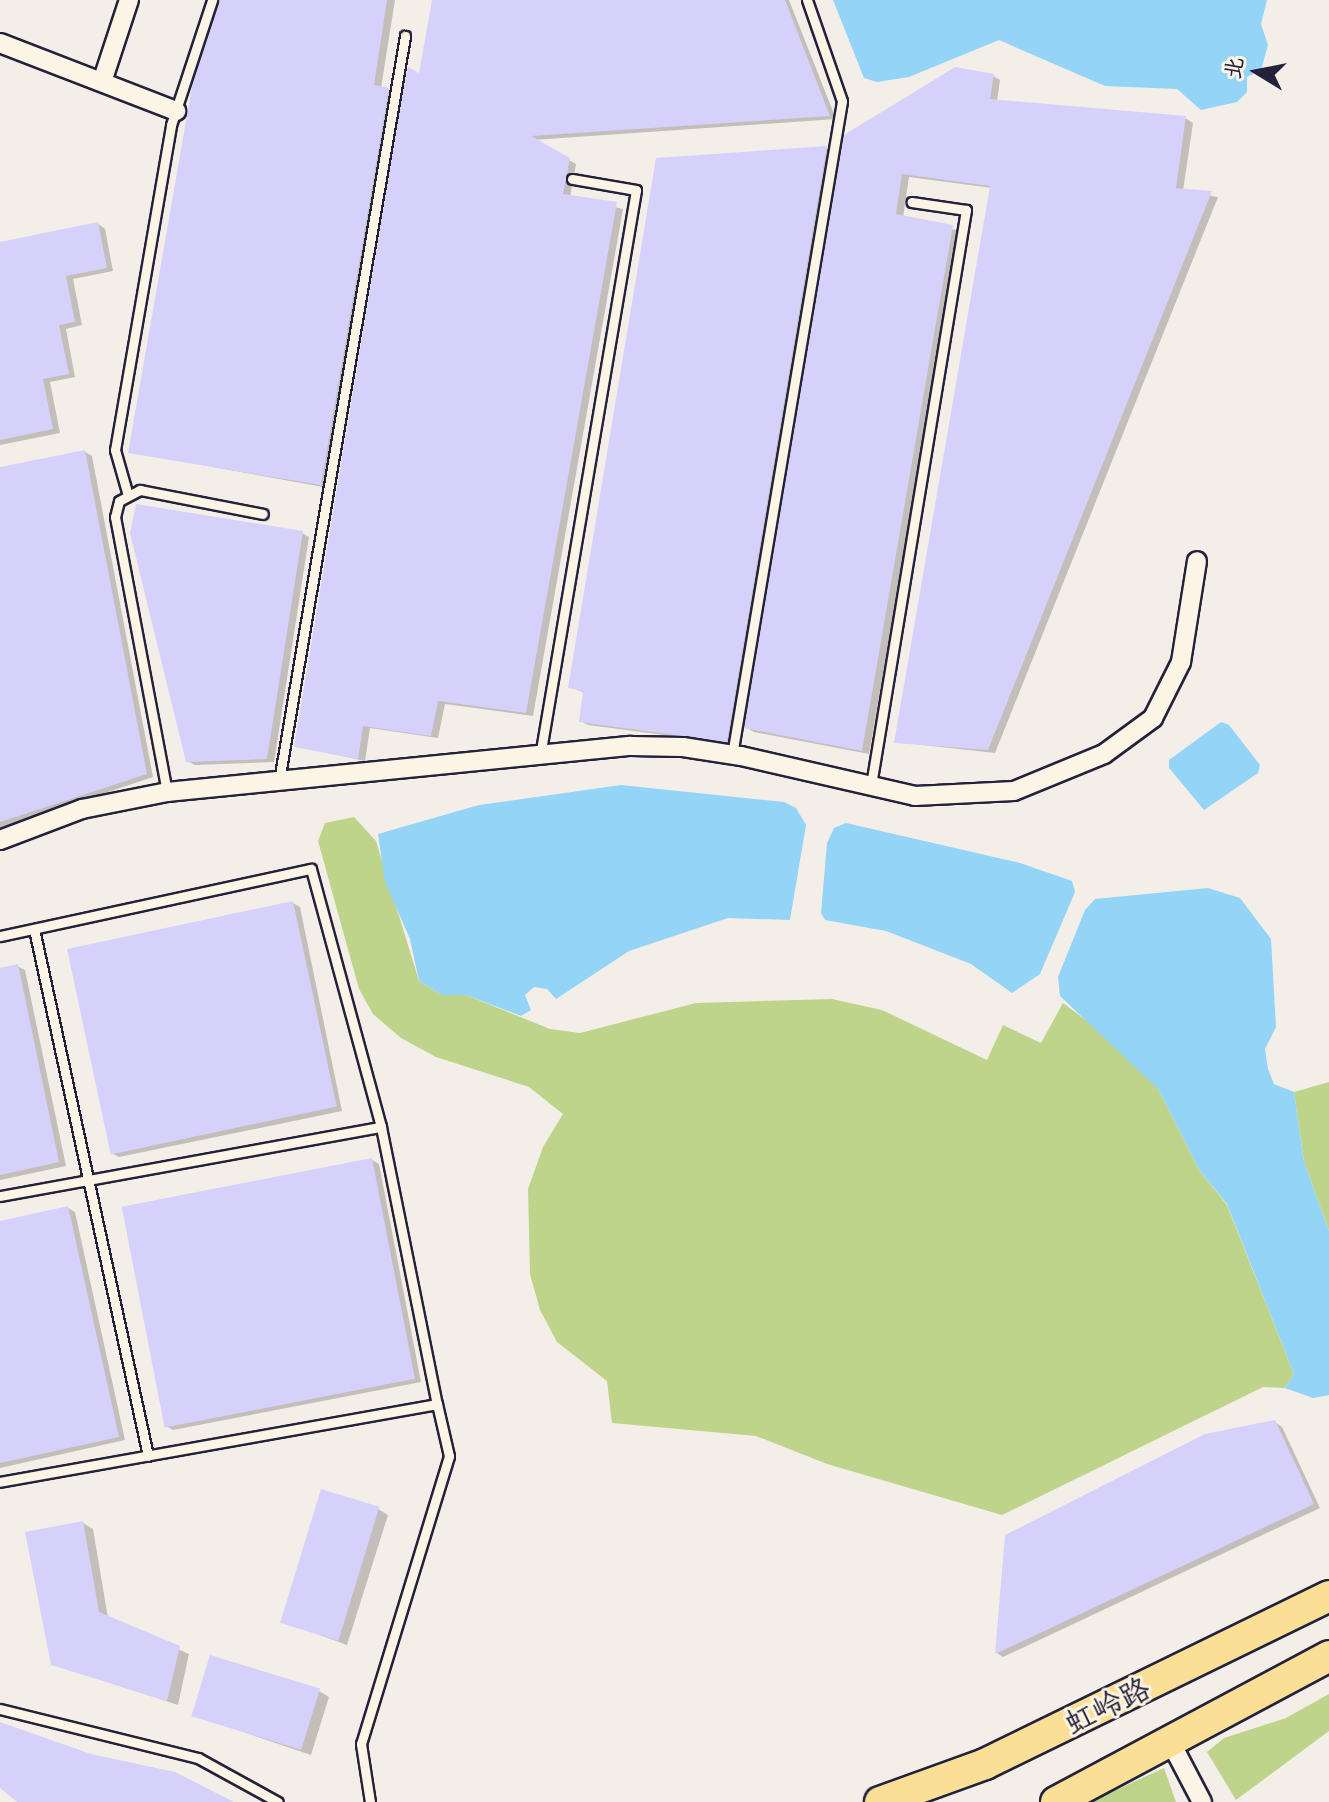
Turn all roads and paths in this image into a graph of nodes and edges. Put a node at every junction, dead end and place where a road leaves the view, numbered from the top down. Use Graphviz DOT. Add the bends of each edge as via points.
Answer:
graph roads {
  1 [pos="129,0"];
  2 [pos="212,0"];
  3 [pos="807,0"];
  4 [pos="405,36"];
  5 [pos="0,43"];
  6 [pos="102,82"];
  7 [pos="176,111"];
  8 [pos="572,179"];
  9 [pos="912,202"];
  10 [pos="127,492"];
  11 [pos="263,514"];
  12 [pos="1197,561"];
  13 [pos="732,755"];
  14 [pos="540,756"];
  15 [pos="279,781"];
  16 [pos="871,785"];
  17 [pos="167,792"];
  18 [pos="0,840"];
  19 [pos="34,929"];
  20 [pos="0,936"];
  21 [pos="381,1127"];
  22 [pos="89,1180"];
  23 [pos="0,1196"];
  24 [pos="437,1404"];
  25 [pos="148,1456"];
  26 [pos="0,1482"];
  27 [pos="1329,1596"];
  28 [pos="1329,1656"];
  29 [pos="0,1709"];
  30 [pos="1170,1741"];
  31 [pos="278,1802"];
  32 [pos="370,1802"];
  33 [pos="880,1802"];
  34 [pos="1056,1802"];
  35 [pos="1202,1802"];
  1 -- 6 [label="street"];
  2 -- 7 [label="lane"];
  3 -- 13 [label="lane" via="842,101"];
  4 -- 15 [label="lane"];
  5 -- 6 [label="street"];
  6 -- 7 [label="street"];
  7 -- 10 [label="lane" via="115,450"];
  8 -- 14 [label="lane" via="636,190"];
  9 -- 16 [label="lane" via="966,210"];
  10 -- 11 [label="lane" via="140,490"];
  10 -- 17 [label="lane" via="115,517"];
  12 -- 16 [label="street" via="1181,662 1153,718 1104,754 1014,791 915,796"];
  13 -- 14 [label="street" via="631,746"];
  13 -- 16 [label="street"];
  14 -- 15 [label="street"];
  15 -- 17 [label="street"];
  17 -- 18 [label="street" via="82,809"];
  19 -- 20 [label="lane"];
  19 -- 21 [label="lane" via="311,869"];
  19 -- 22 [label="lane"];
  21 -- 22 [label="lane"];
  21 -- 24 [label="lane"];
  22 -- 23 [label="lane"];
  22 -- 25 [label="lane"];
  24 -- 25 [label="lane"];
  24 -- 32 [label="lane" via="449,1456 361,1744"];
  25 -- 26 [label="lane"];
  27 -- 33 [label="main road, 虹岭路" via="985,1764"];
  28 -- 30 [label="main road, 虹岭路"];
  29 -- 31 [label="lane" via="198,1758"];
  30 -- 34 [label="main road, 虹岭路"];
  30 -- 35 [label="street"];
}
